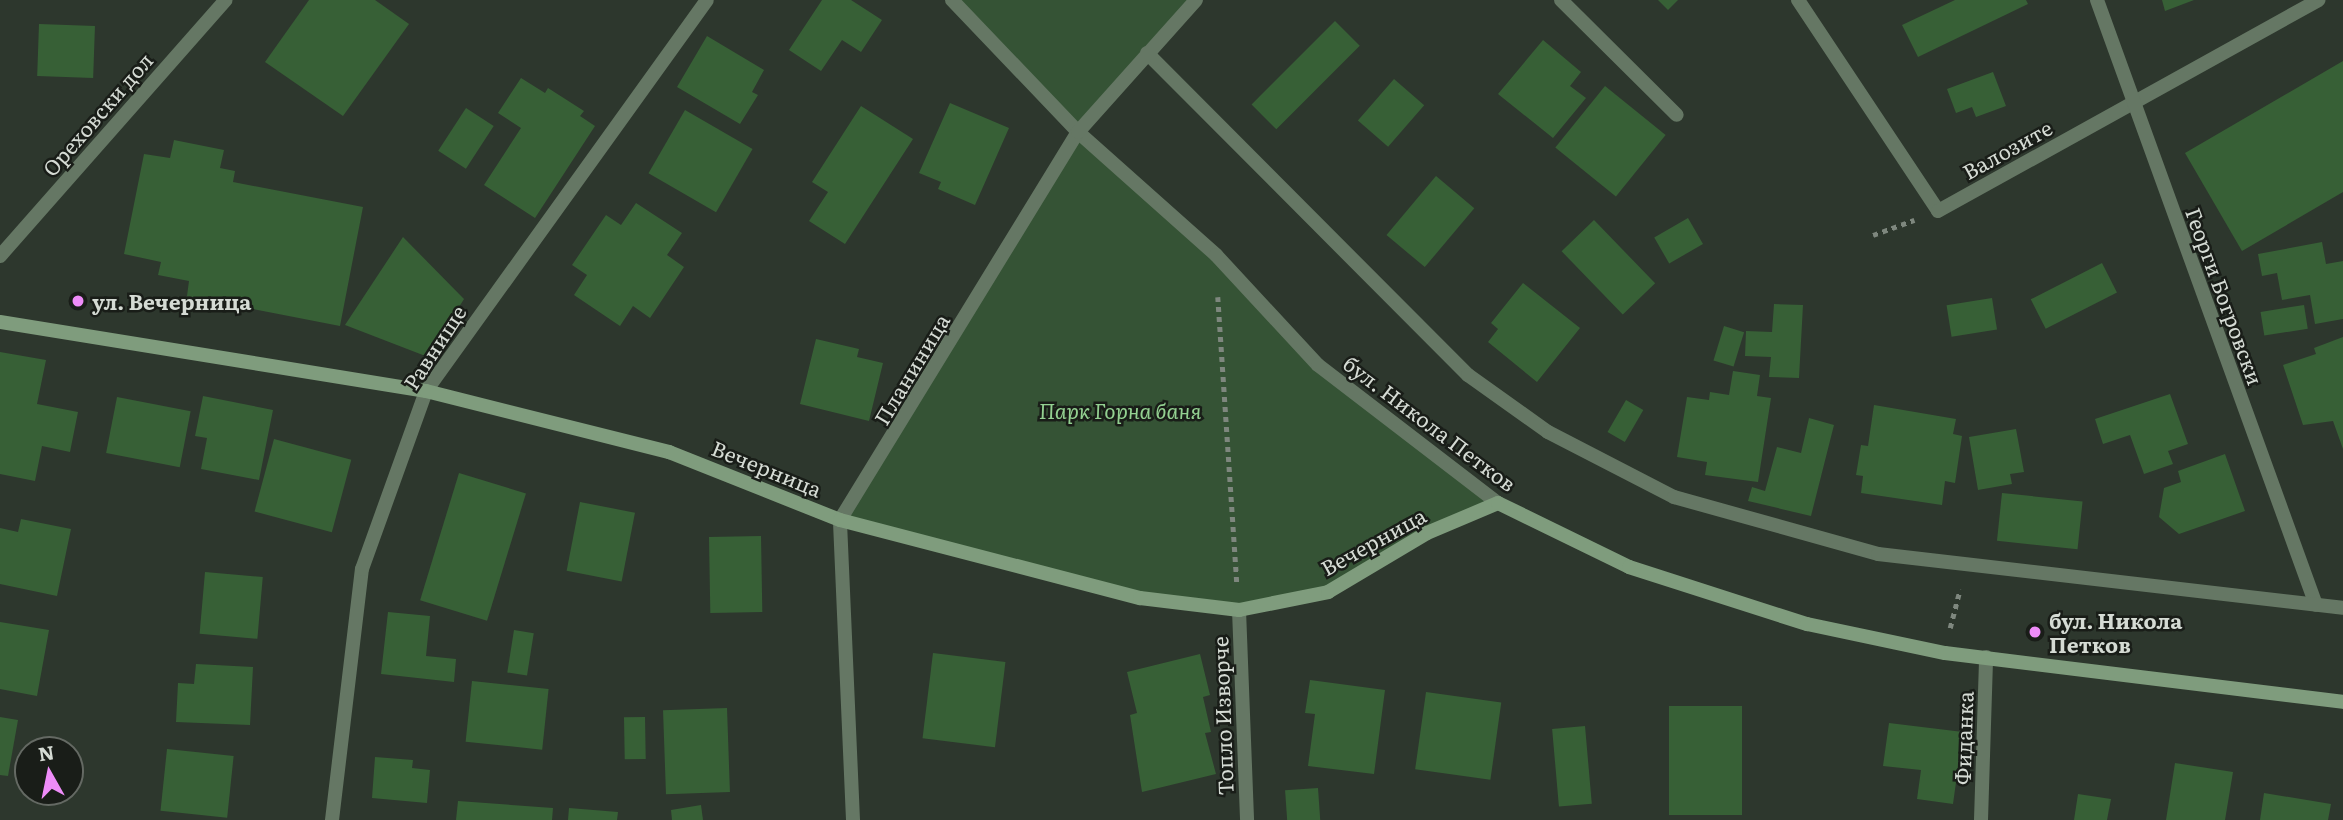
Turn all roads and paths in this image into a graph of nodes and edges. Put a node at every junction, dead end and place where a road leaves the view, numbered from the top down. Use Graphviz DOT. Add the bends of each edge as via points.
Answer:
graph roads {
  1 [pos="226,0"];
  2 [pos="707,0"];
  3 [pos="952,0"];
  4 [pos="1196,0"];
  5 [pos="1561,0"];
  6 [pos="1798,0"];
  7 [pos="2097,0"];
  8 [pos="2318,0"];
  9 [pos="1147,53"];
  10 [pos="2133,103"];
  11 [pos="1677,115"];
  12 [pos="1078,132"];
  13 [pos="1938,211"];
  14 [pos="1873,235"];
  15 [pos="1216,255"];
  16 [pos="0,256"];
  17 [pos="0,322"];
  18 [pos="426,391"];
  19 [pos="1498,503"];
  20 [pos="840,520"];
  21 [pos="1965,564"];
  22 [pos="2316,605"];
  23 [pos="2343,608"];
  24 [pos="1239,610"];
  25 [pos="1945,653"];
  26 [pos="1986,657"];
  27 [pos="2343,702"];
  28 [pos="332,820"];
  29 [pos="853,820"];
  30 [pos="1247,820"];
  31 [pos="1981,820"];
  1 -- 16 [label="street, Ореховски дол"];
  2 -- 18 [label="street, Равнище"];
  3 -- 12 [label="street, бул. Никола Петков"];
  4 -- 9 [label="street, Планиница"];
  5 -- 11 [label="street"];
  6 -- 13 [label="street"];
  7 -- 10 [label="street, Георги Богровски"];
  8 -- 10 [label="street, Валозите"];
  9 -- 12 [label="street, Планиница"];
  9 -- 21 [label="street" via="1468,375 1548,432 1674,497 1878,554"];
  10 -- 13 [label="street, Валозите"];
  10 -- 22 [label="street, Георги Богровски"];
  12 -- 15 [label="street, бул. Никола Петков"];
  12 -- 20 [label="street, Планиница"];
  13 -- 14 [label="path"];
  15 -- 19 [label="street, бул. Никола Петков" via="1318,365"];
  15 -- 24 [label="path"];
  17 -- 18 [label="street, Вечерница"];
  18 -- 20 [label="street, Вечерница" via="669,452"];
  18 -- 28 [label="street, Равнище" via="362,569"];
  19 -- 24 [label="street, Вечерница" via="1427,533 1328,592"];
  19 -- 25 [label="street, бул. Никола Петков" via="1629,567 1807,624"];
  20 -- 24 [label="street, Вечерница" via="1140,598"];
  20 -- 29 [label="street"];
  21 -- 22 [label="street"];
  21 -- 25 [label="path"];
  22 -- 23 [label="street"];
  24 -- 30 [label="street, Топло Изворче"];
  25 -- 26 [label="street, бул. Никола Петков"];
  26 -- 27 [label="street, бул. Никола Петков"];
  26 -- 31 [label="street, Фиданка"];
}
